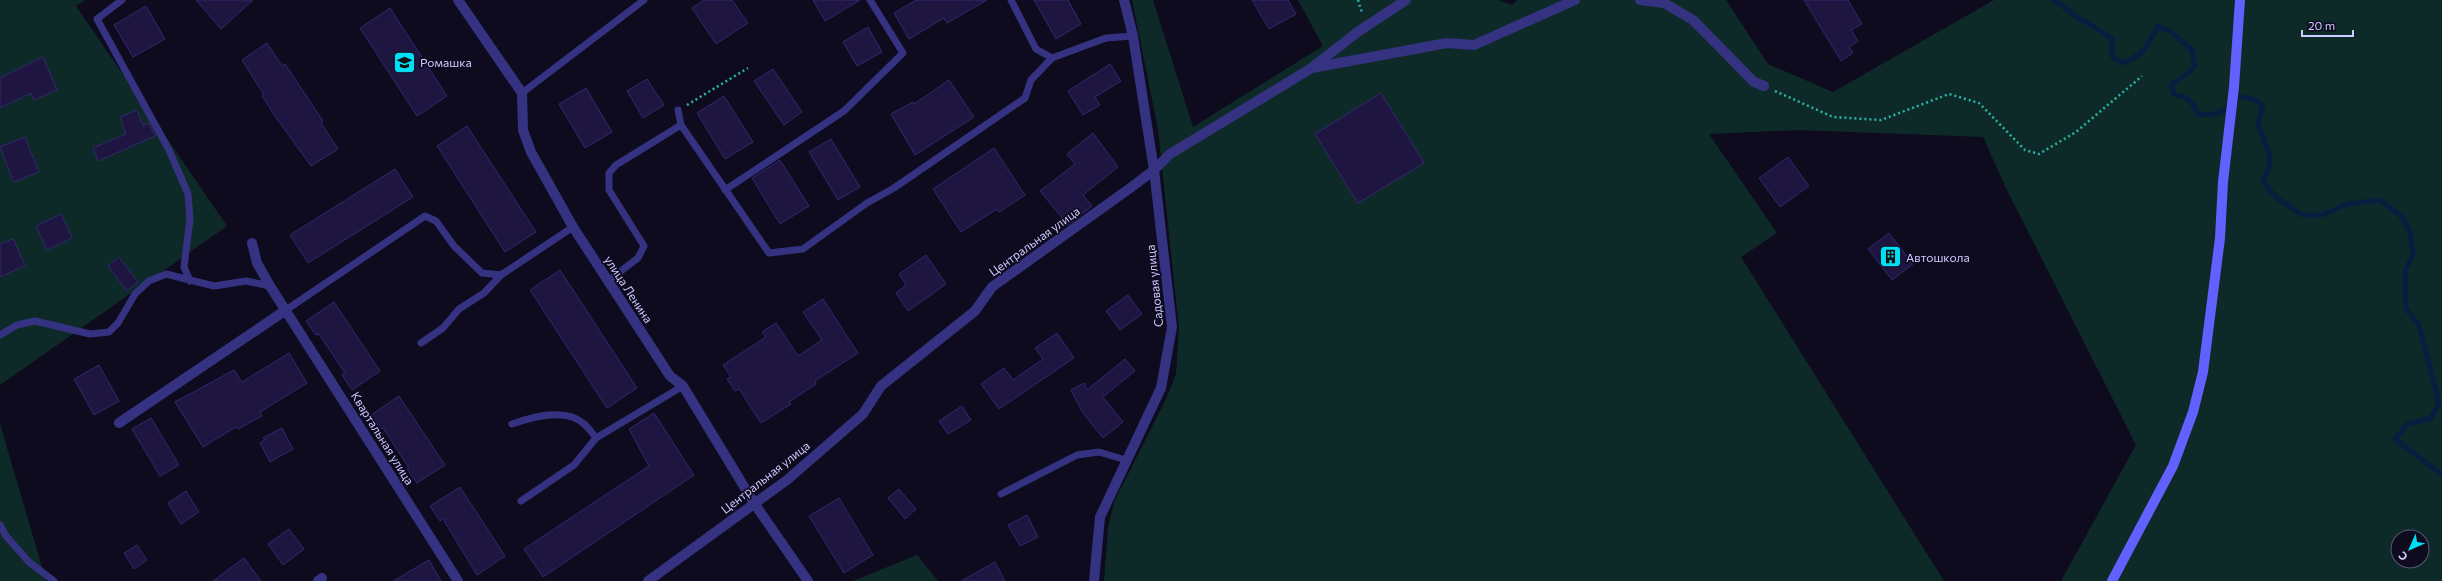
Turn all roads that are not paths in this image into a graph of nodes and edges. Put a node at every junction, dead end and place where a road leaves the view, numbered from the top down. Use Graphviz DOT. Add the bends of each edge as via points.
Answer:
graph roads {
  1 [pos="122,0"];
  2 [pos="458,0"];
  3 [pos="644,0"];
  4 [pos="870,0"];
  5 [pos="1011,0"];
  6 [pos="1124,0"];
  7 [pos="1406,0"];
  8 [pos="1575,0"];
  9 [pos="1640,0"];
  10 [pos="2240,0"];
  11 [pos="1133,36"];
  12 [pos="1052,58"];
  13 [pos="1310,69"];
  14 [pos="1764,86"];
  15 [pos="522,93"];
  16 [pos="678,110"];
  17 [pos="682,125"];
  18 [pos="1154,170"];
  19 [pos="725,190"];
  20 [pos="573,227"];
  21 [pos="252,243"];
  22 [pos="501,275"];
  23 [pos="190,281"];
  24 [pos="608,281"];
  25 [pos="270,286"];
  26 [pos="286,310"];
  27 [pos="0,334"];
  28 [pos="421,343"];
  29 [pos="683,386"];
  30 [pos="119,423"];
  31 [pos="512,424"];
  32 [pos="596,438"];
  33 [pos="1126,460"];
  34 [pos="1001,494"];
  35 [pos="521,501"];
  36 [pos="754,503"];
  37 [pos="0,525"];
  38 [pos="54,581"];
  39 [pos="458,581"];
  40 [pos="648,581"];
  41 [pos="808,581"];
  42 [pos="1094,581"];
  43 [pos="2112,581"];
  1 -- 23 [label="lane" via="97,19 168,150 188,194 190,219 184,267"];
  2 -- 15 [label="street"];
  3 -- 15 [label="lane"];
  4 -- 19 [label="lane" via="903,53 844,111"];
  5 -- 12 [label="lane" via="1036,49"];
  6 -- 11 [label="street, Садовая улица"];
  7 -- 13 [label="street, Центральная улица" via="1359,31"];
  8 -- 13 [label="street" via="1474,46 1447,43"];
  9 -- 14 [label="street" via="1664,3 1694,20 1754,82"];
  10 -- 43 [label="main road" via="2220,238 2204,372 2193,412 2173,466"];
  11 -- 12 [label="lane" via="1106,38"];
  11 -- 18 [label="street, Садовая улица"];
  12 -- 19 [label="lane" via="1031,80 1025,98 804,249 769,254"];
  13 -- 18 [label="street, Центральная улица" via="1170,154"];
  15 -- 20 [label="street, улица Ленина" via="523,130 531,152"];
  16 -- 17 [label="lane"];
  17 -- 19 [label="lane"];
  17 -- 24 [label="lane" via="616,165 609,173 609,190 644,246 638,258"];
  18 -- 33 [label="street, Садовая улица" via="1172,327 1161,388"];
  18 -- 36 [label="street, Центральная улица" via="992,287 975,311 881,386 863,414 787,480"];
  20 -- 22 [label="lane"];
  20 -- 24 [label="street, улица Ленина"];
  21 -- 25 [label="street, Квартальная улица" via="257,263"];
  22 -- 26 [label="lane" via="482,273 454,246 436,221 425,216"];
  22 -- 28 [label="lane" via="484,293 459,309 443,328"];
  23 -- 25 [label="lane" via="214,286 246,281"];
  23 -- 27 [label="lane" via="166,274 148,280 109,332 90,334 36,321 17,325"];
  24 -- 29 [label="street, улица Ленина" via="670,376"];
  25 -- 26 [label="street, Квартальная улица"];
  26 -- 30 [label="street"];
  26 -- 39 [label="street, Квартальная улица"];
  29 -- 32 [label="lane"];
  29 -- 36 [label="street, улица Ленина"];
  31 -- 32 [label="lane" via="537,416 560,415 583,422"];
  32 -- 35 [label="lane" via="574,465"];
  33 -- 34 [label="lane" via="1099,452 1077,455"];
  33 -- 42 [label="street, Садовая улица" via="1100,518"];
  36 -- 40 [label="street, Центральная улица"];
  36 -- 41 [label="street, улица Ленина"];
  37 -- 38 [label="lane" via="6,536 29,562"];
}
